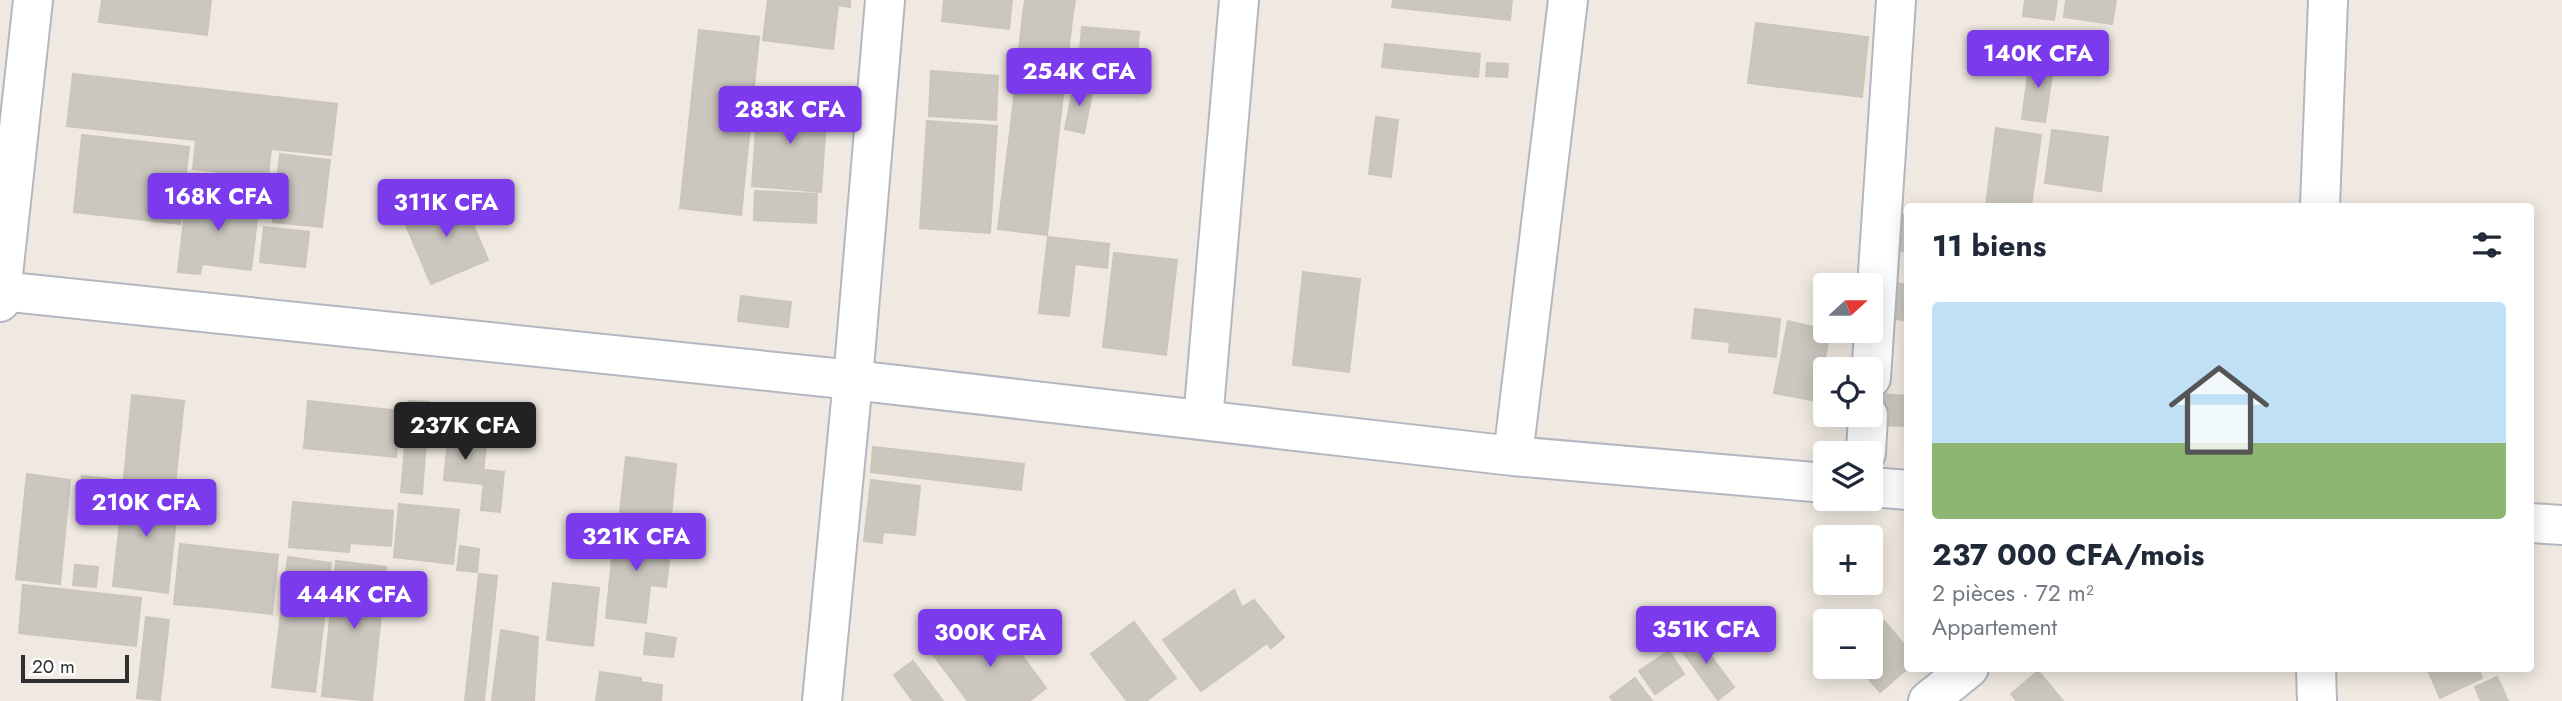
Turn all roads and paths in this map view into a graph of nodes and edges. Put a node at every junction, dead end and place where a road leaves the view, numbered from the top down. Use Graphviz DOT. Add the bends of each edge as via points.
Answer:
graph roads {
  1 [pos="33,0"];
  2 [pos="885,0"];
  3 [pos="1239,0"];
  4 [pos="1568,0"];
  5 [pos="1896,0"];
  6 [pos="2328,0"];
  7 [pos="2320,203"];
  8 [pos="0,294"];
  9 [pos="1872,357"];
  10 [pos="853,380"];
  11 [pos="1203,420"];
  12 [pos="1513,456"];
  13 [pos="1813,482"];
  14 [pos="1883,488"];
  15 [pos="1904,490"];
  16 [pos="2534,523"];
  17 [pos="2562,525"];
  18 [pos="1964,672"];
  19 [pos="2316,672"];
  20 [pos="822,701"];
  21 [pos="1928,701"];
  22 [pos="2317,701"];
  1 -- 8 [label="street"];
  2 -- 10 [label="street"];
  3 -- 11 [label="street"];
  4 -- 12 [label="street"];
  5 -- 9 [label="street"];
  6 -- 7 [label="street"];
  8 -- 10 [label="street"];
  10 -- 11 [label="street"];
  10 -- 20 [label="street"];
  11 -- 12 [label="street"];
  12 -- 13 [label="street"];
  14 -- 15 [label="street"];
  16 -- 17 [label="street"];
  18 -- 21 [label="street"];
  19 -- 22 [label="street"];
}
